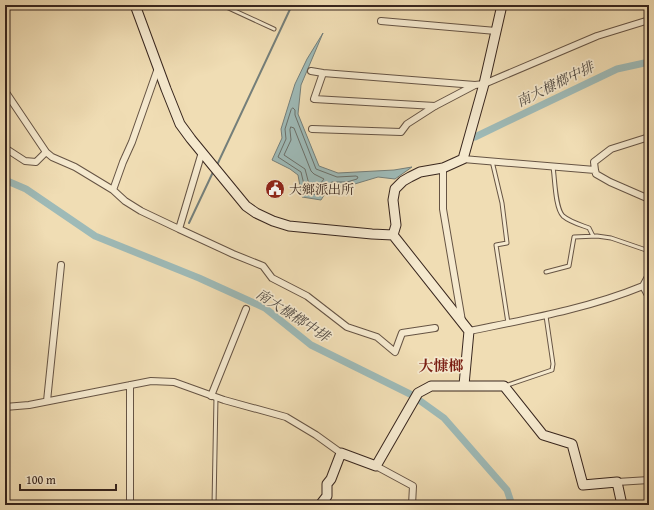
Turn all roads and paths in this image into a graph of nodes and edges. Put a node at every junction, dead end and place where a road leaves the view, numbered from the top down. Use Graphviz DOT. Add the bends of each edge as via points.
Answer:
graph roads {
  1 [pos="135,5"];
  2 [pos="222,5"];
  3 [pos="502,5"];
  4 [pos="649,20"];
  5 [pos="381,21"];
  6 [pos="274,29"];
  7 [pos="496,31"];
  8 [pos="158,68"];
  9 [pos="311,71"];
  10 [pos="323,73"];
  11 [pos="479,84"];
  12 [pos="5,91"];
  13 [pos="435,106"];
  14 [pos="312,129"];
  15 [pos="649,137"];
  16 [pos="5,148"];
  17 [pos="46,152"];
  18 [pos="202,152"];
  19 [pos="463,158"];
  20 [pos="492,161"];
  21 [pos="553,166"];
  22 [pos="443,168"];
  23 [pos="595,170"];
  24 [pos="113,190"];
  25 [pos="649,199"];
  26 [pos="648,222"];
  27 [pos="179,229"];
  28 [pos="393,235"];
  29 [pos="593,236"];
  30 [pos="649,236"];
  31 [pos="649,251"];
  32 [pos="61,265"];
  33 [pos="546,272"];
  34 [pos="649,275"];
  35 [pos="643,286"];
  36 [pos="649,297"];
  37 [pos="246,310"];
  38 [pos="546,316"];
  39 [pos="508,323"];
  40 [pos="466,327"];
  41 [pos="435,328"];
  42 [pos="130,385"];
  43 [pos="464,385"];
  44 [pos="504,386"];
  45 [pos="213,396"];
  46 [pos="47,401"];
  47 [pos="5,407"];
  48 [pos="341,453"];
  49 [pos="376,466"];
  50 [pos="649,480"];
  51 [pos="617,482"];
  52 [pos="130,505"];
  53 [pos="214,505"];
  54 [pos="320,505"];
  55 [pos="412,505"];
  56 [pos="622,505"];
  1 -- 8 [label="street"];
  2 -- 6 [label="lane"];
  3 -- 7 [label="street"];
  4 -- 11 [label="street" via="597,36"];
  5 -- 7 [label="street"];
  7 -- 11 [label="street"];
  8 -- 18 [label="street" via="180,124"];
  8 -- 24 [label="street"];
  9 -- 10 [label="street"];
  10 -- 11 [label="street"];
  10 -- 13 [label="street" via="314,99"];
  11 -- 13 [label="street"];
  11 -- 19 [label="street"];
  12 -- 17 [label="street"];
  13 -- 14 [label="street" via="407,124 401,132"];
  15 -- 23 [label="street" via="611,149 594,162"];
  16 -- 17 [label="street" via="25,161 36,162"];
  17 -- 24 [label="street"];
  18 -- 27 [label="street"];
  18 -- 28 [label="street" via="246,206 273,221 289,226"];
  19 -- 20 [label="street"];
  19 -- 22 [label="street"];
  20 -- 21 [label="street"];
  20 -- 39 [label="lane" via="502,203 507,243 496,245"];
  21 -- 23 [label="street"];
  21 -- 29 [label="lane" via="559,208 563,216 589,228"];
  22 -- 28 [label="street" via="420,172 403,181 395,189 393,200 396,225"];
  22 -- 40 [label="street" via="443,209"];
  23 -- 25 [label="street" via="596,174 610,182"];
  24 -- 27 [label="street" via="141,211"];
  26 -- 30 [label="lane"];
  27 -- 41 [label="street" via="263,266 272,278 307,296 347,327 377,337 395,352 402,333"];
  28 -- 40 [label="street"];
  29 -- 31 [label="lane" via="612,238"];
  29 -- 33 [label="lane" via="574,237 569,266"];
  32 -- 46 [label="street"];
  34 -- 35 [label="street"];
  35 -- 36 [label="street"];
  35 -- 38 [label="street" via="617,297"];
  37 -- 45 [label="street"];
  38 -- 39 [label="street"];
  38 -- 44 [label="lane" via="552,370"];
  39 -- 40 [label="street"];
  40 -- 43 [label="street"];
  42 -- 45 [label="street" via="151,381 174,382"];
  42 -- 46 [label="street"];
  42 -- 52 [label="street"];
  43 -- 44 [label="street"];
  43 -- 49 [label="street" via="431,386 418,393"];
  44 -- 51 [label="street" via="543,435 572,444 583,485"];
  45 -- 48 [label="street" via="286,417"];
  45 -- 53 [label="lane"];
  46 -- 47 [label="street"];
  48 -- 49 [label="street"];
  48 -- 54 [label="street" via="328,484 327,496"];
  49 -- 55 [label="street" via="413,486"];
  50 -- 51 [label="street"];
  51 -- 56 [label="street"];
}
